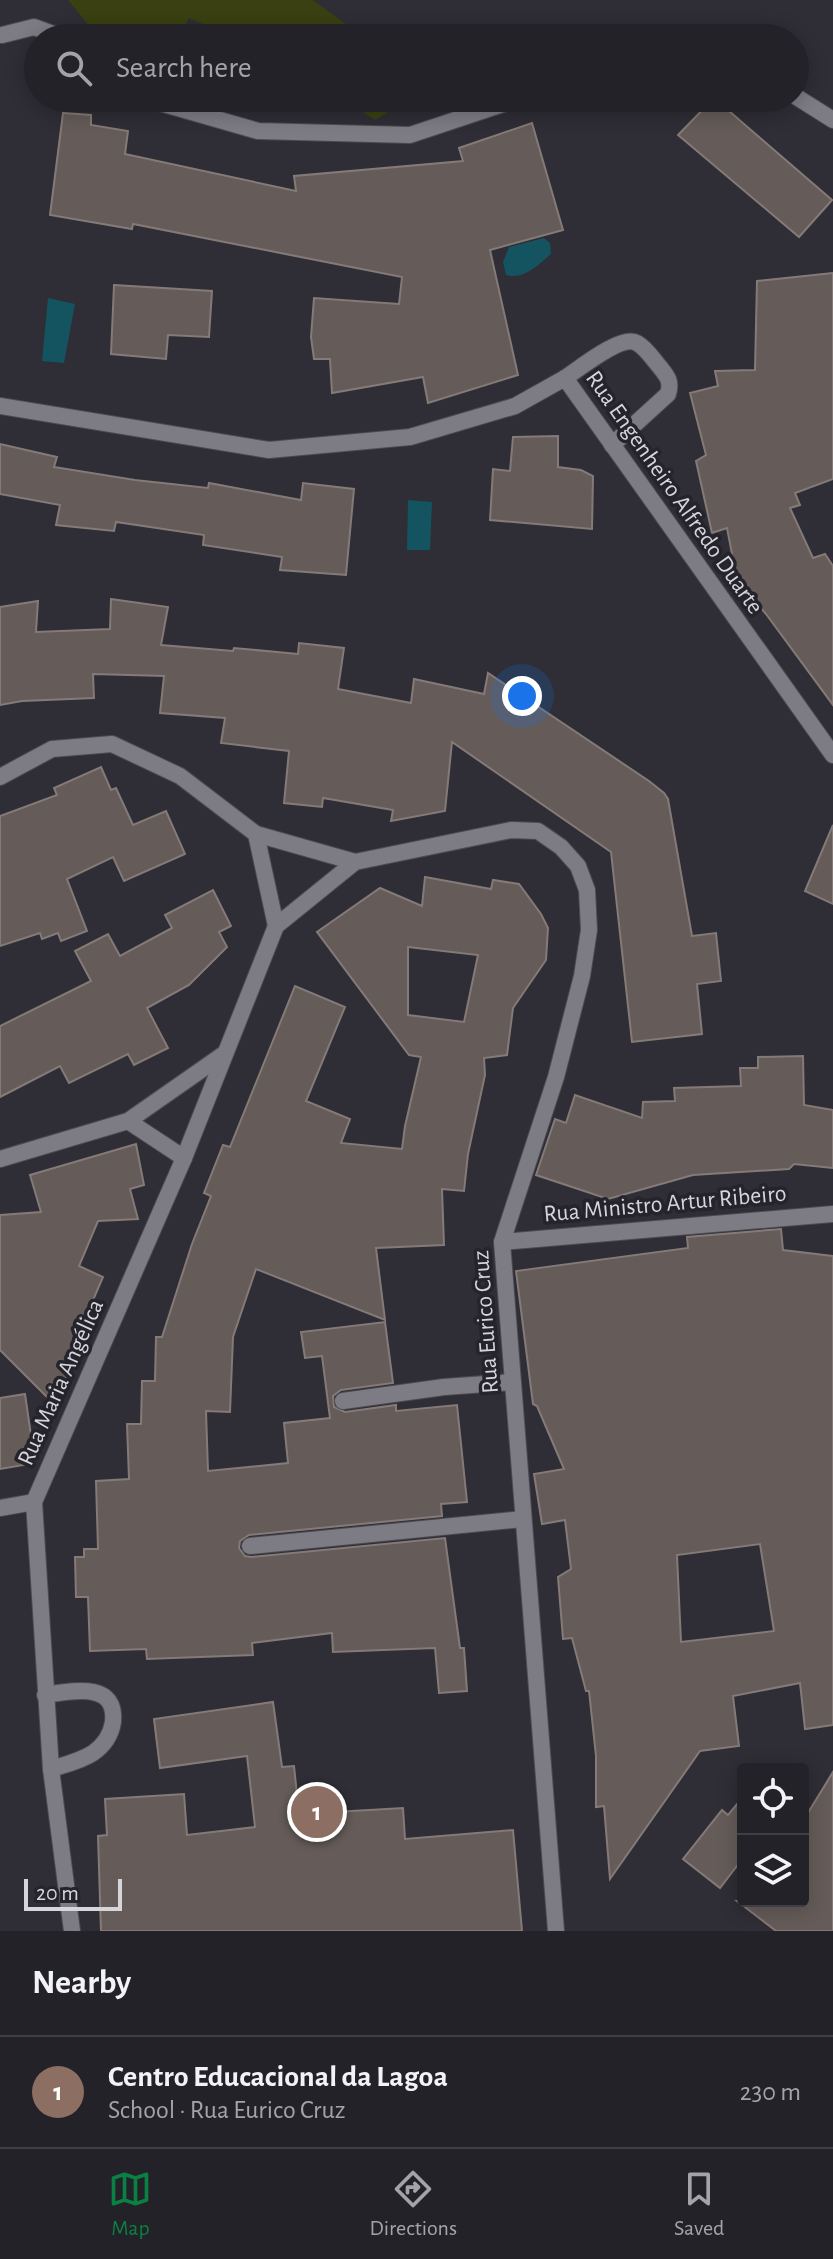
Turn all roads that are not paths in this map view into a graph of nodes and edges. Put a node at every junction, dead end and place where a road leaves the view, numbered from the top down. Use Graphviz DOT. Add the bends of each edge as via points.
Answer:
graph roads {
  1 [pos="24,30"];
  2 [pos="2,35"];
  3 [pos="809,105"];
  4 [pos="192,112"];
  5 [pos="479,112"];
  6 [pos="833,120"];
  7 [pos="565,378"];
  8 [pos="0,406"];
  9 [pos="612,445"];
  10 [pos="833,755"];
  11 [pos="0,777"];
  12 [pos="256,834"];
  13 [pos="355,862"];
  14 [pos="276,926"];
  15 [pos="225,1053"];
  16 [pos="128,1121"];
  17 [pos="184,1158"];
  18 [pos="0,1159"];
  19 [pos="833,1214"];
  20 [pos="502,1242"];
  21 [pos="512,1382"];
  22 [pos="343,1401"];
  23 [pos="34,1502"];
  24 [pos="0,1508"];
  25 [pos="523,1519"];
  26 [pos="250,1546"];
  27 [pos="45,1695"];
  28 [pos="51,1769"];
  29 [pos="72,1931"];
  30 [pos="556,1931"];
  1 -- 2 [label="street"];
  3 -- 6 [label="street"];
  4 -- 5 [label="street" via="258,131 410,135"];
  7 -- 8 [label="street, Rua Engenheiro Alfredo Duarte" via="515,406 410,437 269,450"];
  7 -- 9 [label="street, Rua Engenheiro Alfredo Duarte"];
  7 -- 9 [label="street" via="630,340 640,344 668,378 668,394"];
  9 -- 10 [label="street, Rua Engenheiro Alfredo Duarte"];
  11 -- 12 [label="street" via="52,749 112,744 180,776"];
  12 -- 13 [label="street"];
  12 -- 14 [label="street"];
  13 -- 14 [label="street, Rua Maria Angélica"];
  13 -- 20 [label="street, Rua Eurico Cruz" via="511,830 538,831 578,866 587,890 589,930 582,976 556,1077"];
  14 -- 15 [label="street, Rua Maria Angélica"];
  15 -- 16 [label="street"];
  15 -- 17 [label="street, Rua Maria Angélica"];
  16 -- 17 [label="street"];
  16 -- 18 [label="street"];
  17 -- 23 [label="street, Rua Maria Angélica"];
  19 -- 20 [label="street, Rua Ministro Artur Ribeiro"];
  20 -- 21 [label="street, Rua Eurico Cruz"];
  21 -- 22 [label="street"];
  21 -- 25 [label="street, Rua Eurico Cruz"];
  23 -- 24 [label="street"];
  23 -- 27 [label="street, Rua Maria Angélica"];
  25 -- 26 [label="street"];
  25 -- 30 [label="street, Rua Eurico Cruz"];
  27 -- 28 [label="street, Rua Maria Angélica"];
  27 -- 28 [label="street" via="89,1692 111,1701 114,1710 109,1736 98,1749"];
  28 -- 29 [label="street, Rua Maria Angélica"];
}
